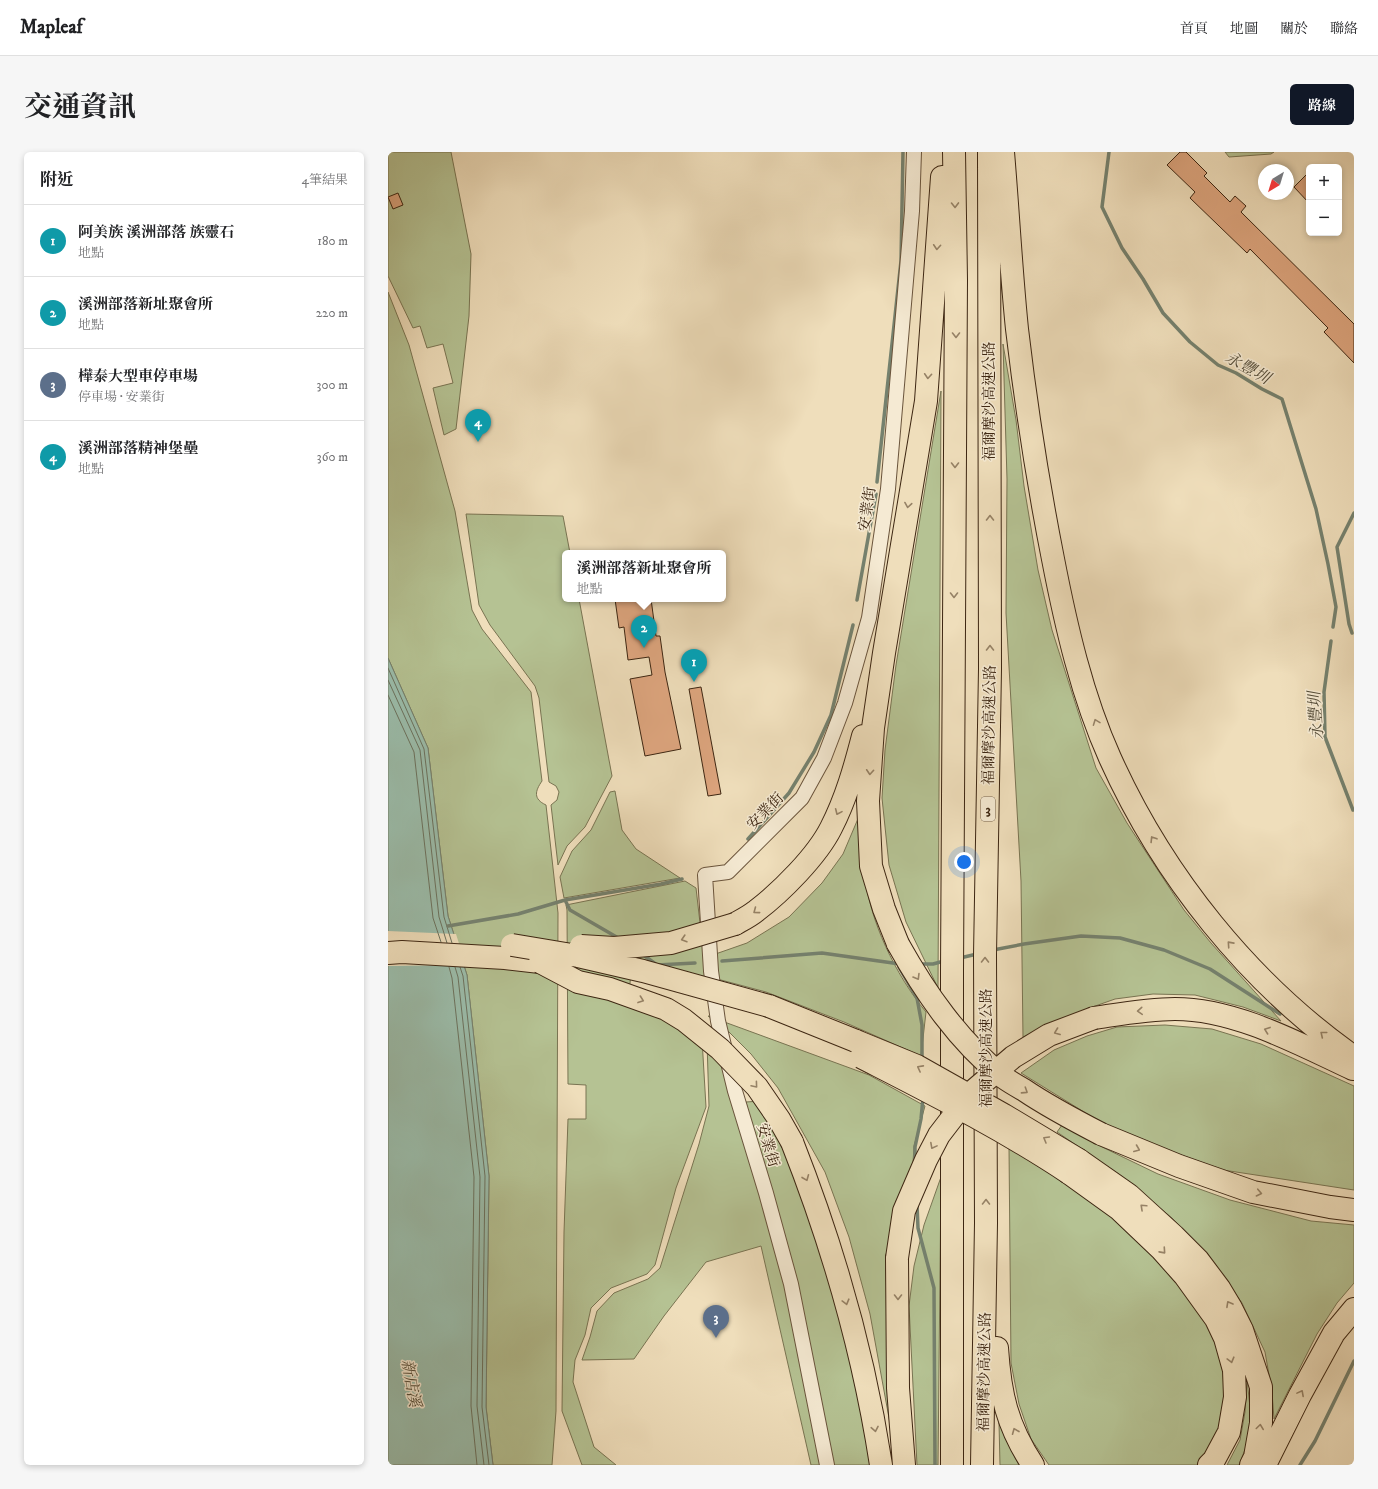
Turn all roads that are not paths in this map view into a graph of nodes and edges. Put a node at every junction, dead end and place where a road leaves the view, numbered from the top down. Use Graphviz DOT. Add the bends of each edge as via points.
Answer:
graph roads {
  1 [pos="914,152"];
  2 [pos="944,152"];
  3 [pos="954,152"];
  4 [pos="989,152"];
  5 [pos="1003,152"];
  6 [pos="884,653"];
  7 [pos="388,939"];
  8 [pos="512,944"];
  9 [pos="388,953"];
  10 [pos="540,962"];
  11 [pos="767,1013"];
  12 [pos="1354,1057"];
  13 [pos="1354,1069"];
  14 [pos="1074,1166"];
  15 [pos="1354,1210"];
  16 [pos="986,1223"];
  17 [pos="1354,1309"];
  18 [pos="827,1465"];
  19 [pos="881,1465"];
  20 [pos="904,1465"];
  21 [pos="952,1465"];
  22 [pos="982,1465"];
  23 [pos="1033,1465"];
  24 [pos="1209,1465"];
  25 [pos="1251,1465"];
  26 [pos="1265,1465"];
  1 -- 18 [label="street, 安業街" via="912,211 888,489 869,618 842,710 824,758 802,798 728,872 705,875 711,971 718,1021 735,1091 791,1284"];
  2 -- 6 [label="highway, one-way" via="926,401"];
  3 -- 21 [label="highway, 福爾摩沙高速公路, one-way" via="956,288"];
  16 -- 4 [label="highway, 福爾摩沙高速公路 / 3, one-way" via="985,954 990,669"];
  12 -- 5 [label="highway, one-way" via="1296,1012 1258,975 1195,901 1142,822 1109,756 1093,715 1061,597 1041,497 1017,328"];
  6 -- 8 [label="highway, one-way, bridge" via="856,763 831,829 794,877 755,912 735,924 672,943 614,948"];
  6 -- 15 [label="highway, one-way, bridge" via="873,728 868,801 871,866 898,944 918,980 967,1044 1004,1077 1053,1109 1101,1134 1179,1166 1253,1192"];
  7 -- 8 [label="highway"];
  8 -- 11 [label="highway, bridge" via="643,971"];
  9 -- 10 [label="highway" via="497,957"];
  10 -- 11 [label="highway, bridge"];
  10 -- 19 [label="highway, one-way, bridge" via="578,982 610,989 666,1009 684,1020 720,1049 757,1087 779,1119 792,1142 813,1196 842,1285 863,1365"];
  11 -- 14 [label="highway, bridge" via="852,1046 1044,1157"];
  13 -- 20 [label="highway, one-way, bridge" via="1284,1036 1241,1021 1205,1012 1176,1009 1142,1011 1094,1018 1049,1035 1013,1057 972,1092 939,1135 904,1211 897,1258 898,1388"];
  14 -- 24 [label="highway, one-way" via="1161,1248 1185,1276 1225,1338 1234,1370 1235,1397 1228,1432"];
  25 -- 14 [label="highway, one-way" via="1256,1457 1261,1423 1261,1387 1242,1330 1220,1288 1198,1260 1129,1195"];
  16 -- 22 [label="highway, 福爾摩沙高速公路 / 3"];
  23 -- 16 [label="highway, one-way" via="1021,1446 1006,1410 999,1377"];
  26 -- 17 [label="highway, one-way" via="1334,1333"];
}
